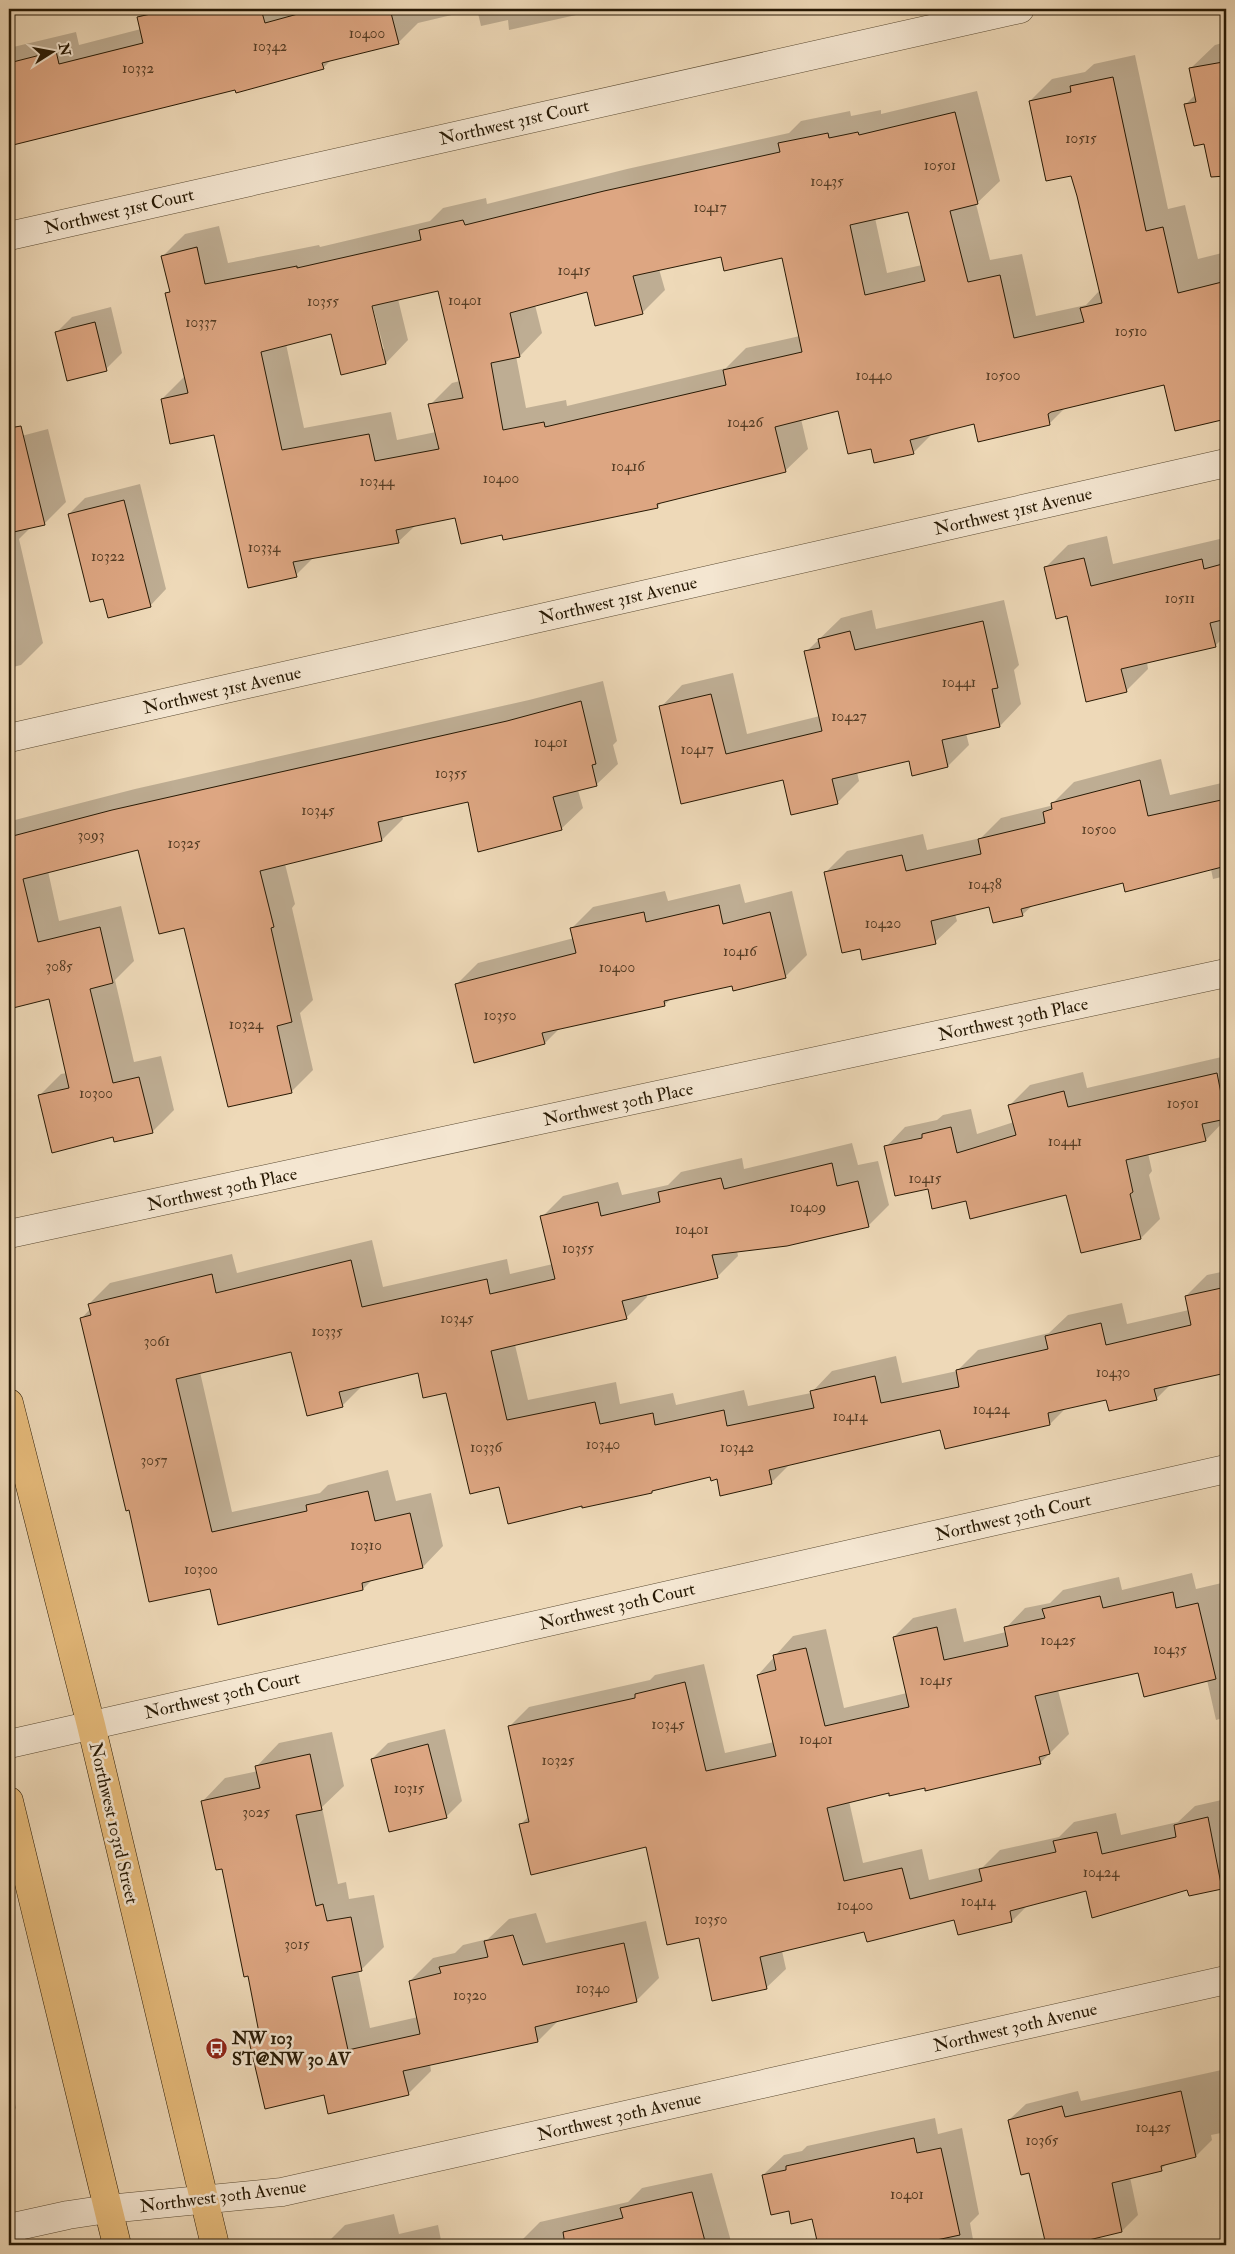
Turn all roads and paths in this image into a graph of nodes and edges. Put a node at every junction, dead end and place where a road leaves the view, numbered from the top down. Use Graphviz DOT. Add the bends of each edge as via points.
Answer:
graph roads {
  1 [pos="1020,9"];
  2 [pos="9,236"];
  3 [pos="1226,463"];
  4 [pos="9,738"];
  5 [pos="1226,973"];
  6 [pos="9,1234"];
  7 [pos="9,1403"];
  8 [pos="1226,1469"];
  9 [pos="91,1725"];
  10 [pos="9,1744"];
  11 [pos="9,1801"];
  12 [pos="1226,1980"];
  13 [pos="204,2199"];
  14 [pos="108,2209"];
  15 [pos="9,2228"];
  16 [pos="117,2245"];
  17 [pos="215,2245"];
  1 -- 2 [label="street, Northwest 31st Court"];
  3 -- 4 [label="street, Northwest 31st Avenue"];
  5 -- 6 [label="street, Northwest 30th Place"];
  7 -- 9 [label="main road, Northwest 103rd Street"];
  8 -- 9 [label="street, Northwest 30th Court"];
  9 -- 10 [label="street, Northwest 30th Court"];
  9 -- 13 [label="main road, Northwest 103rd Street"];
  11 -- 14 [label="main road"];
  12 -- 13 [label="street, Northwest 30th Avenue" via="282,2192"];
  13 -- 14 [label="street, Northwest 30th Avenue"];
  13 -- 17 [label="main road, Northwest 103rd Street"];
  14 -- 15 [label="street, Northwest 30th Avenue"];
  14 -- 16 [label="main road"];
}
